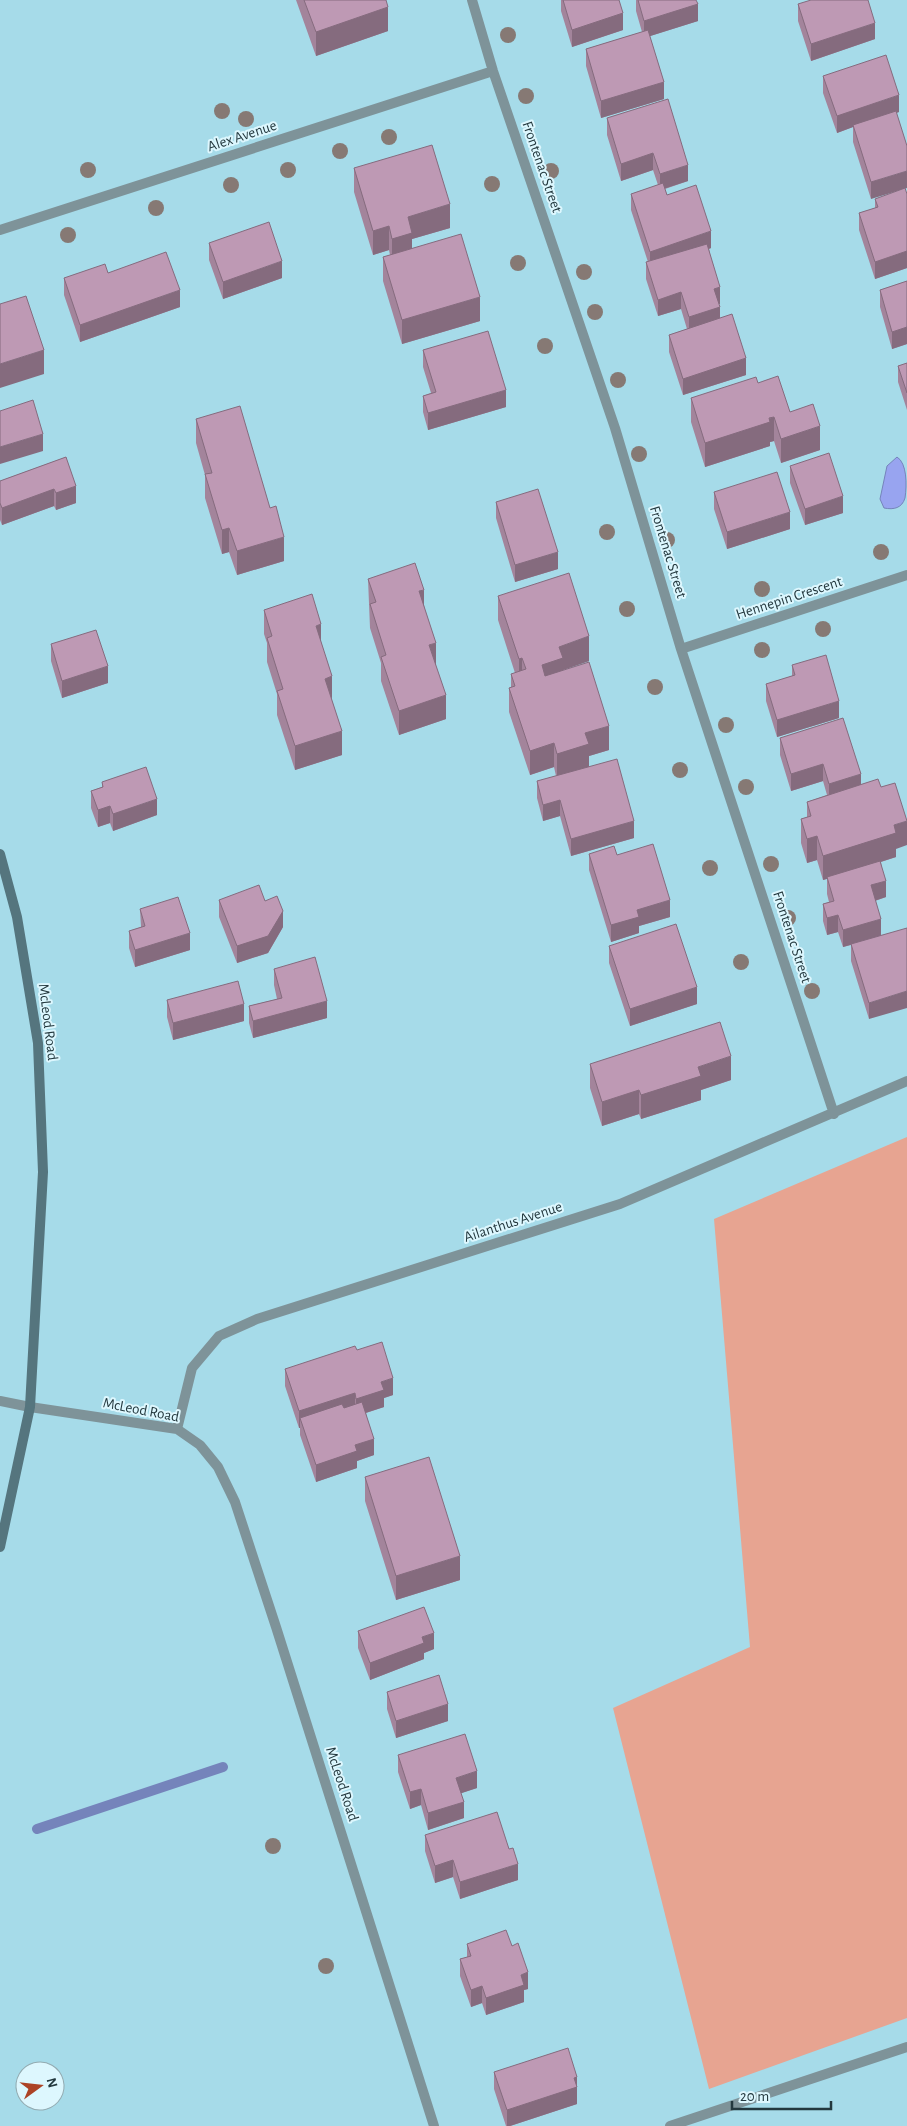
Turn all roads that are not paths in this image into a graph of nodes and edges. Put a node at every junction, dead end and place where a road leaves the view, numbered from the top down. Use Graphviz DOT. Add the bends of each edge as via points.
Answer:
graph roads {
  1 [pos="472,0"];
  2 [pos="493,71"];
  3 [pos="0,230"];
  4 [pos="907,575"];
  5 [pos="681,649"];
  6 [pos="0,854"];
  7 [pos="907,1081"];
  8 [pos="834,1114"];
  9 [pos="0,1401"];
  10 [pos="30,1407"];
  11 [pos="177,1429"];
  12 [pos="0,1547"];
  13 [pos="907,2047"];
  14 [pos="434,2126"];
  15 [pos="670,2126"];
  1 -- 2 [label="street, Frontenac Street"];
  2 -- 3 [label="street, Alex Avenue"];
  2 -- 5 [label="street, Frontenac Street" via="615,428"];
  4 -- 5 [label="street, Hennepin Crescent"];
  5 -- 8 [label="street, Frontenac Street"];
  6 -- 10 [label="main road, McLeod Road" via="17,917 38,1043 43,1172"];
  7 -- 8 [label="street, Ailanthus Avenue"];
  8 -- 11 [label="street, Ailanthus Avenue" via="620,1204 257,1319 219,1336 192,1368"];
  9 -- 10 [label="street"];
  10 -- 11 [label="street, McLeod Road"];
  10 -- 12 [label="main road"];
  11 -- 14 [label="street, McLeod Road" via="200,1445 218,1467 235,1502"];
  13 -- 15 [label="street"];
}
